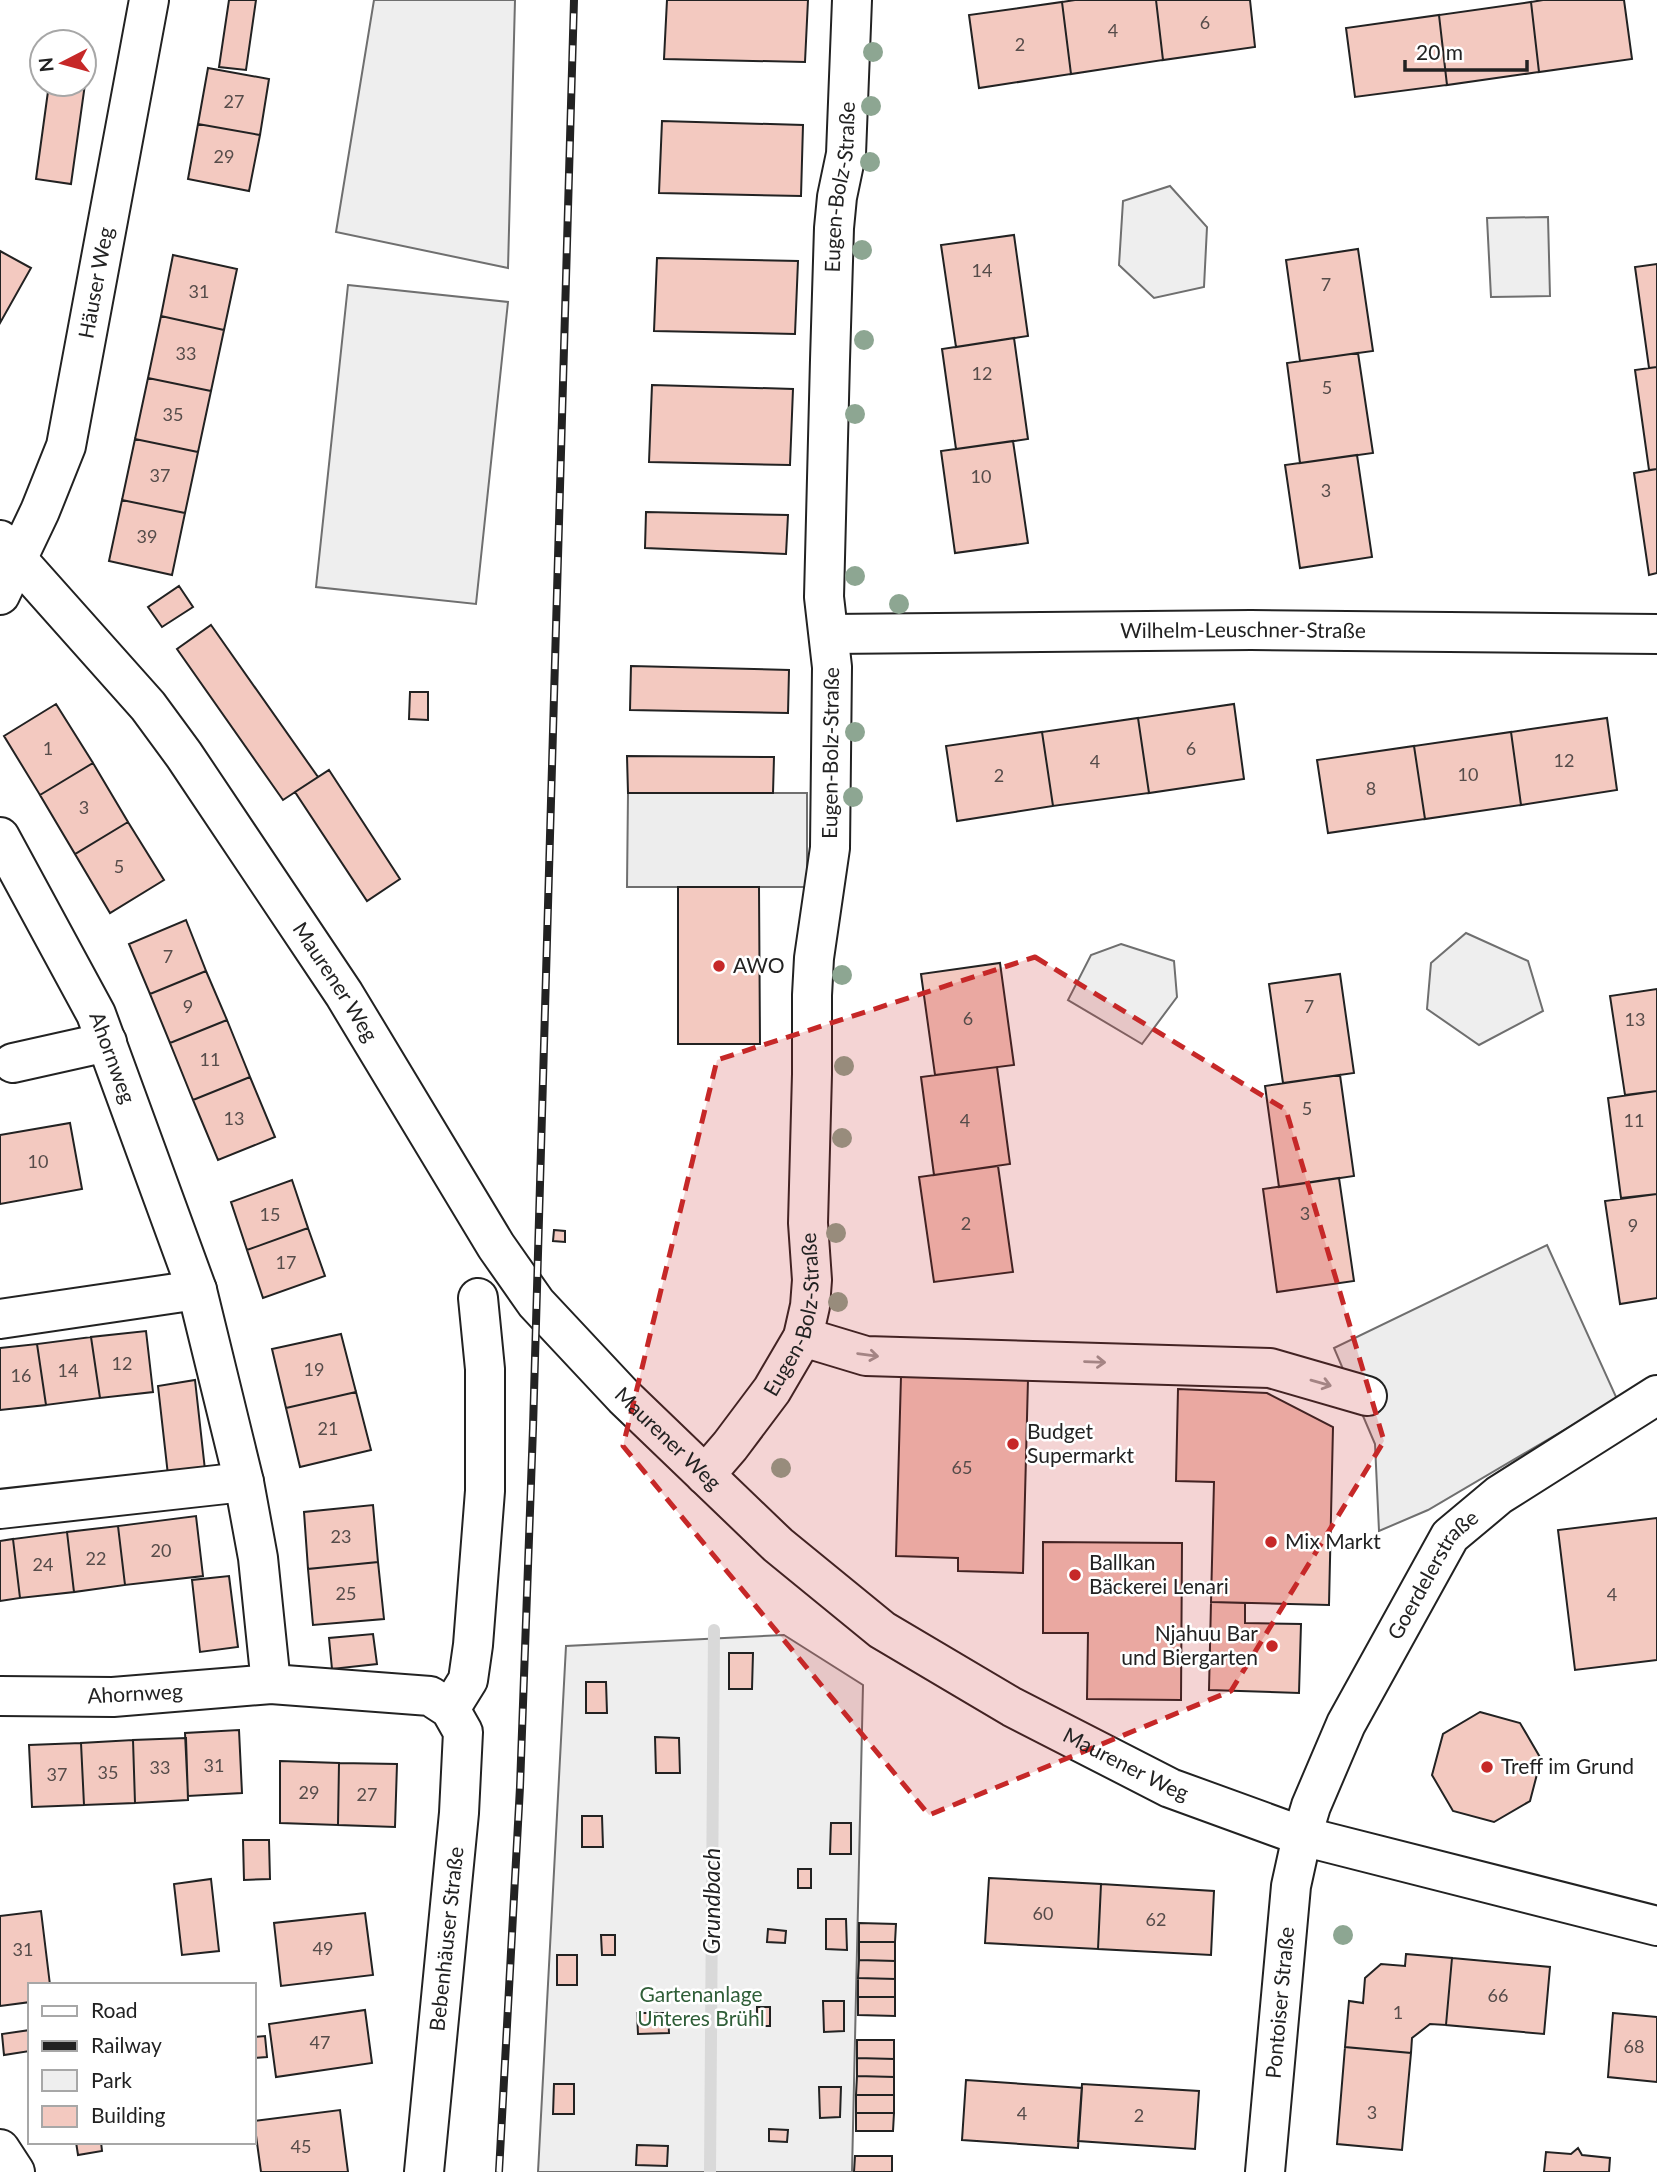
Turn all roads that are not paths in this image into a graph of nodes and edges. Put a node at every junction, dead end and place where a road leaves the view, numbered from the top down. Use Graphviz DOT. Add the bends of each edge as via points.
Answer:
graph roads {
  1 [pos="149,0"];
  2 [pos="852,0"];
  3 [pos="9,550"];
  4 [pos="0,596"];
  5 [pos="830,634"];
  6 [pos="1657,635"];
  7 [pos="0,837"];
  8 [pos="107,1042"];
  9 [pos="13,1063"];
  10 [pos="197,1290"];
  11 [pos="478,1298"];
  12 [pos="0,1319"];
  13 [pos="803,1337"];
  14 [pos="1657,1395"];
  15 [pos="1367,1396"];
  16 [pos="705,1475"];
  17 [pos="244,1482"];
  18 [pos="0,1509"];
  19 [pos="271,1685"];
  20 [pos="0,1696"];
  21 [pos="450,1709"];
  22 [pos="1302,1836"];
  23 [pos="1657,1926"];
  24 [pos="0,2149"];
  25 [pos="15,2172"];
  26 [pos="424,2172"];
  27 [pos="1265,2172"];
  1 -- 3 [label="street, Häuser Weg" via="66,446"];
  2 -- 5 [label="street, Eugen-Bolz-Straße" via="846,155 834,228 824,597"];
  3 -- 4 [label="street"];
  3 -- 16 [label="street, Maurener Weg" via="148,706 184,755 344,995 496,1246 536,1303"];
  5 -- 6 [label="street, Wilhelm-Leuschner-Straße" via="1251,630"];
  5 -- 13 [label="street, Eugen-Bolz-Straße" via="830,848 811,995 811,1280"];
  7 -- 8 [label="street, Ahornweg"];
  8 -- 9 [label="street"];
  8 -- 10 [label="street, Ahornweg"];
  10 -- 12 [label="street"];
  10 -- 17 [label="street, Ahornweg"];
  11 -- 21 [label="street" via="485,1369 485,1492 468,1679"];
  13 -- 15 [label="street, one-way" via="866,1356 1270,1368"];
  13 -- 16 [label="street, Eugen-Bolz-Straße" via="772,1390"];
  14 -- 22 [label="street, Goerdelerstraße" via="1499,1495 1450,1536 1346,1724"];
  16 -- 22 [label="street, Maurener Weg" via="778,1545 883,1630 1012,1707 1170,1788"];
  17 -- 18 [label="street"];
  17 -- 19 [label="street, Ahornweg" via="258,1558"];
  19 -- 20 [label="street, Ahornweg" via="113,1698"];
  19 -- 21 [label="street, Ahornweg" via="430,1696"];
  21 -- 26 [label="street, Bebenhäuser Straße" via="463,1732 459,1813"];
  22 -- 23 [label="street, Maurener Weg"];
  22 -- 27 [label="street, Pontoiser Straße" via="1291,1886"];
  24 -- 25 [label="street"];
}
